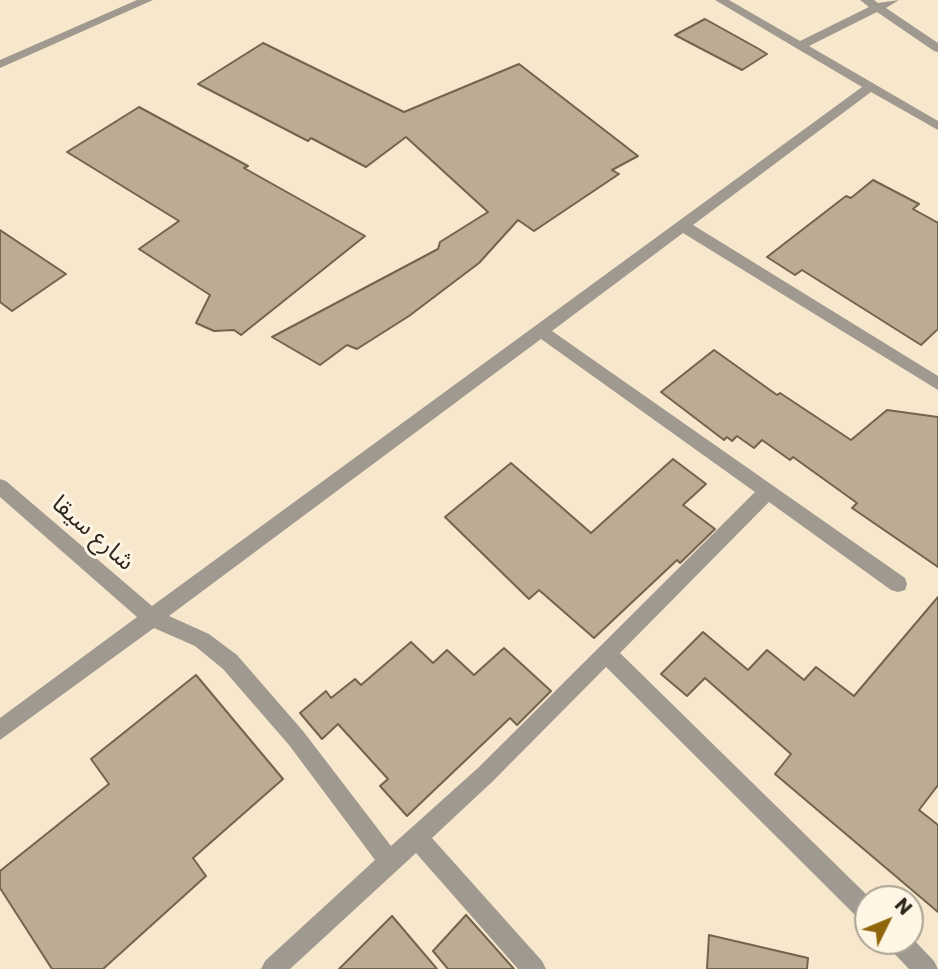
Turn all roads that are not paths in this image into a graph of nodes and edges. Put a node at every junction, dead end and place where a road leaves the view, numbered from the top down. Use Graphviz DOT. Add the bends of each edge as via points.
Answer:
graph roads {
  1 [pos="146,0"];
  2 [pos="721,0"];
  3 [pos="866,0"];
  4 [pos="893,0"];
  5 [pos="879,8"];
  6 [pos="800,46"];
  7 [pos="938,48"];
  8 [pos="0,64"];
  9 [pos="870,88"];
  10 [pos="938,126"];
  11 [pos="683,226"];
  12 [pos="541,331"];
  13 [pos="938,384"];
  14 [pos="0,486"];
  15 [pos="767,492"];
  16 [pos="898,584"];
  17 [pos="152,618"];
  18 [pos="606,653"];
  19 [pos="0,730"];
  20 [pos="417,837"];
  21 [pos="390,862"];
  22 [pos="854,898"];
  23 [pos="912,955"];
  24 [pos="273,969"];
  25 [pos="534,969"];
  26 [pos="926,969"];
  1 -- 8 [label="street"];
  2 -- 6 [label="street"];
  3 -- 5 [label="street"];
  4 -- 5 [label="street"];
  5 -- 6 [label="street"];
  5 -- 7 [label="street"];
  6 -- 9 [label="street"];
  9 -- 10 [label="street"];
  9 -- 11 [label="street"];
  11 -- 12 [label="street"];
  11 -- 13 [label="street"];
  12 -- 15 [label="street"];
  12 -- 17 [label="street"];
  14 -- 17 [label="street, شارع سيقا"];
  15 -- 16 [label="street"];
  15 -- 18 [label="street"];
  17 -- 19 [label="street"];
  17 -- 21 [label="street, شارع سيقا" via="202,640 230,662 296,738"];
  18 -- 20 [label="street"];
  18 -- 22 [label="street"];
  20 -- 21 [label="street"];
  20 -- 25 [label="street"];
  21 -- 24 [label="street"];
  23 -- 26 [label="street"];
}
